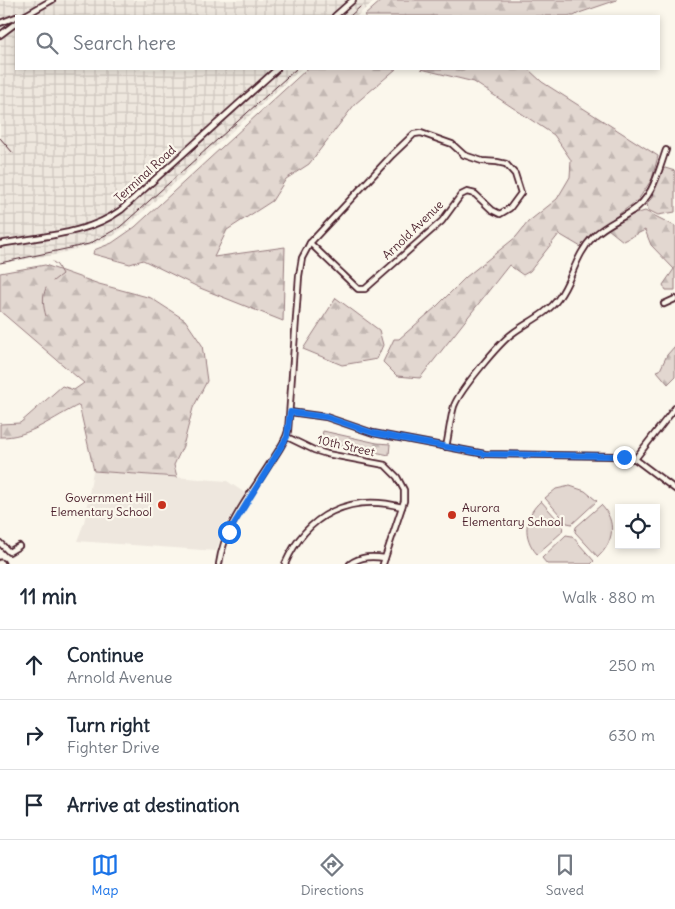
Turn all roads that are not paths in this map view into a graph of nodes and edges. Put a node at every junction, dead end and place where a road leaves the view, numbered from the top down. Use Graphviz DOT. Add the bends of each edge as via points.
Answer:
graph roads {
  1 [pos="52,0"];
  2 [pos="353,0"];
  3 [pos="30,12"];
  4 [pos="20,15"];
  5 [pos="26,15"];
  6 [pos="336,15"];
  7 [pos="15,17"];
  8 [pos="0,23"];
  9 [pos="15,24"];
  10 [pos="0,35"];
  11 [pos="275,70"];
  12 [pos="666,150"];
  13 [pos="310,243"];
  14 [pos="0,244"];
  15 [pos="675,299"];
  16 [pos="664,304"];
  17 [pos="675,408"];
  18 [pos="290,412"];
  19 [pos="287,437"];
  20 [pos="446,447"];
  21 [pos="635,459"];
  22 [pos="675,489"];
  23 [pos="402,507"];
  24 [pos="0,543"];
  25 [pos="19,546"];
  26 [pos="385,558"];
  27 [pos="219,564"];
  28 [pos="285,564"];
  29 [pos="350,564"];
  30 [pos="383,564"];
  1 -- 3 [label="street"];
  2 -- 6 [label="street"];
  3 -- 4 [label="street"];
  3 -- 5 [label="street"];
  7 -- 8 [label="street"];
  9 -- 10 [label="street"];
  11 -- 14 [label="street, Terminal Road" via="110,218 84,229"];
  12 -- 20 [label="street" via="652,188 641,204 593,237 579,254 558,300 500,343 466,387 454,406"];
  13 -- 13 [label="street, Arnold Avenue" via="414,134 430,135 452,144 464,155 482,161 506,164 516,174 521,192 510,208 500,214 475,194 467,192 461,195 442,220 361,290"];
  13 -- 18 [label="street, Arnold Avenue" via="302,258 299,276"];
  15 -- 16 [label="street"];
  17 -- 21 [label="street"];
  18 -- 19 [label="street, Arnold Avenue"];
  18 -- 20 [label="street" via="326,417 373,433"];
  19 -- 23 [label="street, 10th Street" via="327,454 385,465 404,490"];
  19 -- 27 [label="street, Arnold Avenue" via="229,532"];
  20 -- 21 [label="street" via="497,455"];
  21 -- 22 [label="street"];
  23 -- 26 [label="street, 10th Street"];
  23 -- 28 [label="street" via="368,502 332,512 308,528"];
  24 -- 25 [label="street" via="9,552"];
  26 -- 29 [label="street" via="368,556"];
  26 -- 30 [label="street, 10th Street"];
}
